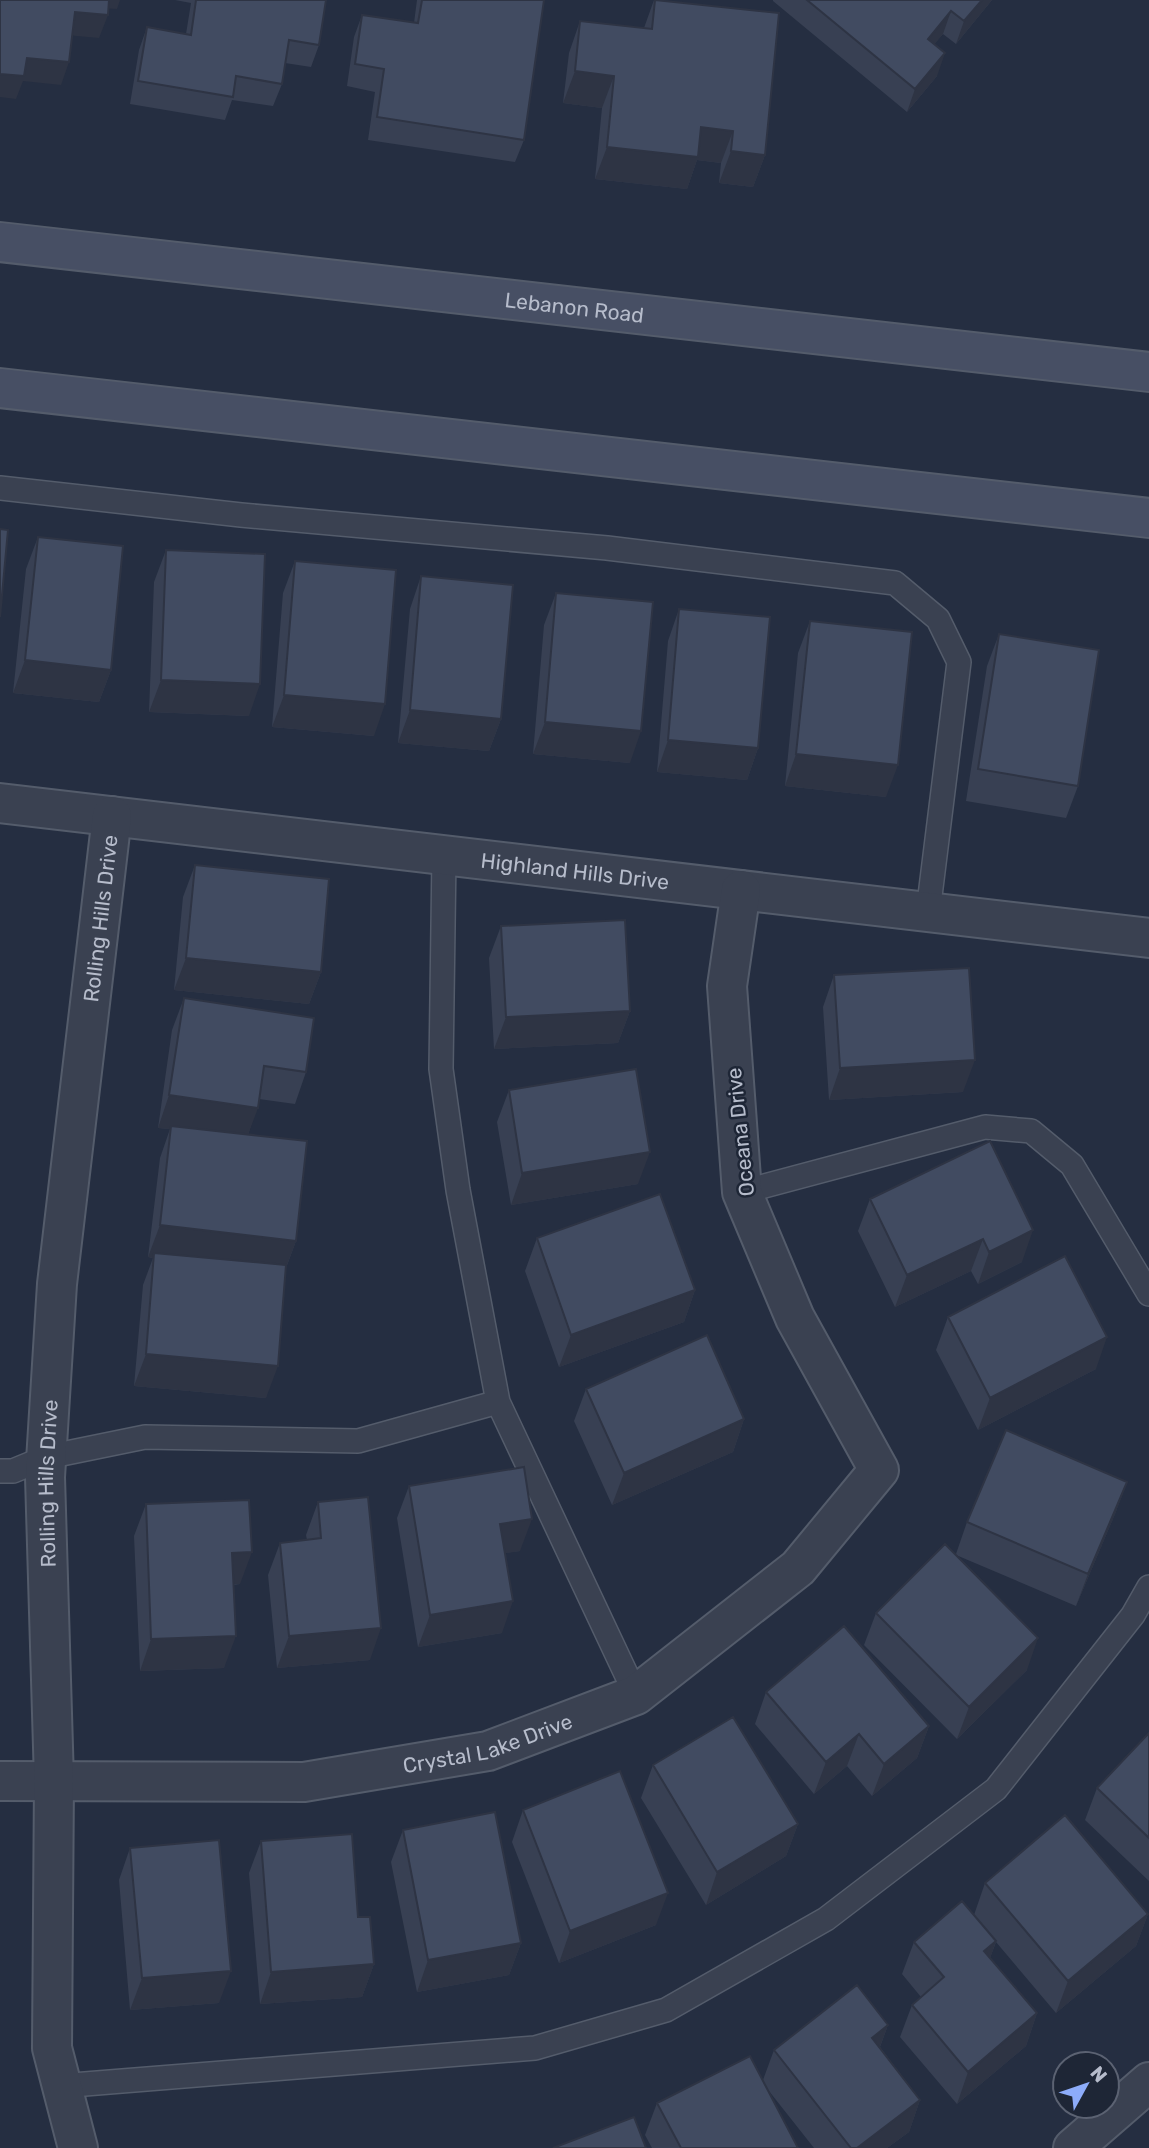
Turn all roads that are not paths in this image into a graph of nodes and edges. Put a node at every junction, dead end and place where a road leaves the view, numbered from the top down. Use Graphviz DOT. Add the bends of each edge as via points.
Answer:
graph roads {
  1 [pos="0,242"];
  2 [pos="1149,372"];
  3 [pos="0,388"];
  4 [pos="0,488"];
  5 [pos="1149,518"];
  6 [pos="0,803"];
  7 [pos="112,817"];
  8 [pos="444,855"];
  9 [pos="741,890"];
  10 [pos="929,912"];
  11 [pos="1149,938"];
  12 [pos="742,1192"];
  13 [pos="1149,1294"];
  14 [pos="498,1402"];
  15 [pos="47,1457"];
  16 [pos="879,1470"];
  17 [pos="0,1471"];
  18 [pos="1149,1587"];
  19 [pos="636,1695"];
  20 [pos="0,1781"];
  21 [pos="54,1781"];
  22 [pos="1149,2082"];
  23 [pos="60,2086"];
  24 [pos="78,2148"];
  25 [pos="1073,2148"];
  1 -- 2 [label="main road, Lebanon Road"];
  3 -- 5 [label="main road"];
  4 -- 10 [label="lane" via="607,548 895,583 938,619 959,662"];
  6 -- 7 [label="street, Highland Hills Drive"];
  7 -- 8 [label="street, Highland Hills Drive"];
  7 -- 15 [label="street, Rolling Hills Drive" via="57,1284"];
  8 -- 9 [label="street, Highland Hills Drive"];
  8 -- 14 [label="lane" via="441,1069 458,1190"];
  9 -- 10 [label="street, Highland Hills Drive"];
  9 -- 12 [label="street, Oceana Drive" via="727,986"];
  10 -- 11 [label="street, Highland Hills Drive"];
  12 -- 13 [label="lane" via="985,1127 1031,1131 1072,1165"];
  12 -- 16 [label="street, Oceana Drive" via="795,1318"];
  14 -- 15 [label="lane" via="358,1441 145,1437"];
  14 -- 19 [label="lane"];
  15 -- 17 [label="lane" via="13,1471"];
  15 -- 21 [label="street, Rolling Hills Drive"];
  16 -- 19 [label="street, Crystal Lake Drive" via="797,1568"];
  18 -- 23 [label="lane" via="1133,1615 996,1789 826,1919 666,2010 535,2048"];
  19 -- 21 [label="street, Crystal Lake Drive" via="488,1751 304,1782"];
  20 -- 21 [label="street, Crystal Lake Drive"];
  21 -- 23 [label="street, Rolling Hills Drive" via="52,2048"];
  22 -- 25 [label="street"];
  23 -- 24 [label="street, Rolling Hills Drive"];
}
